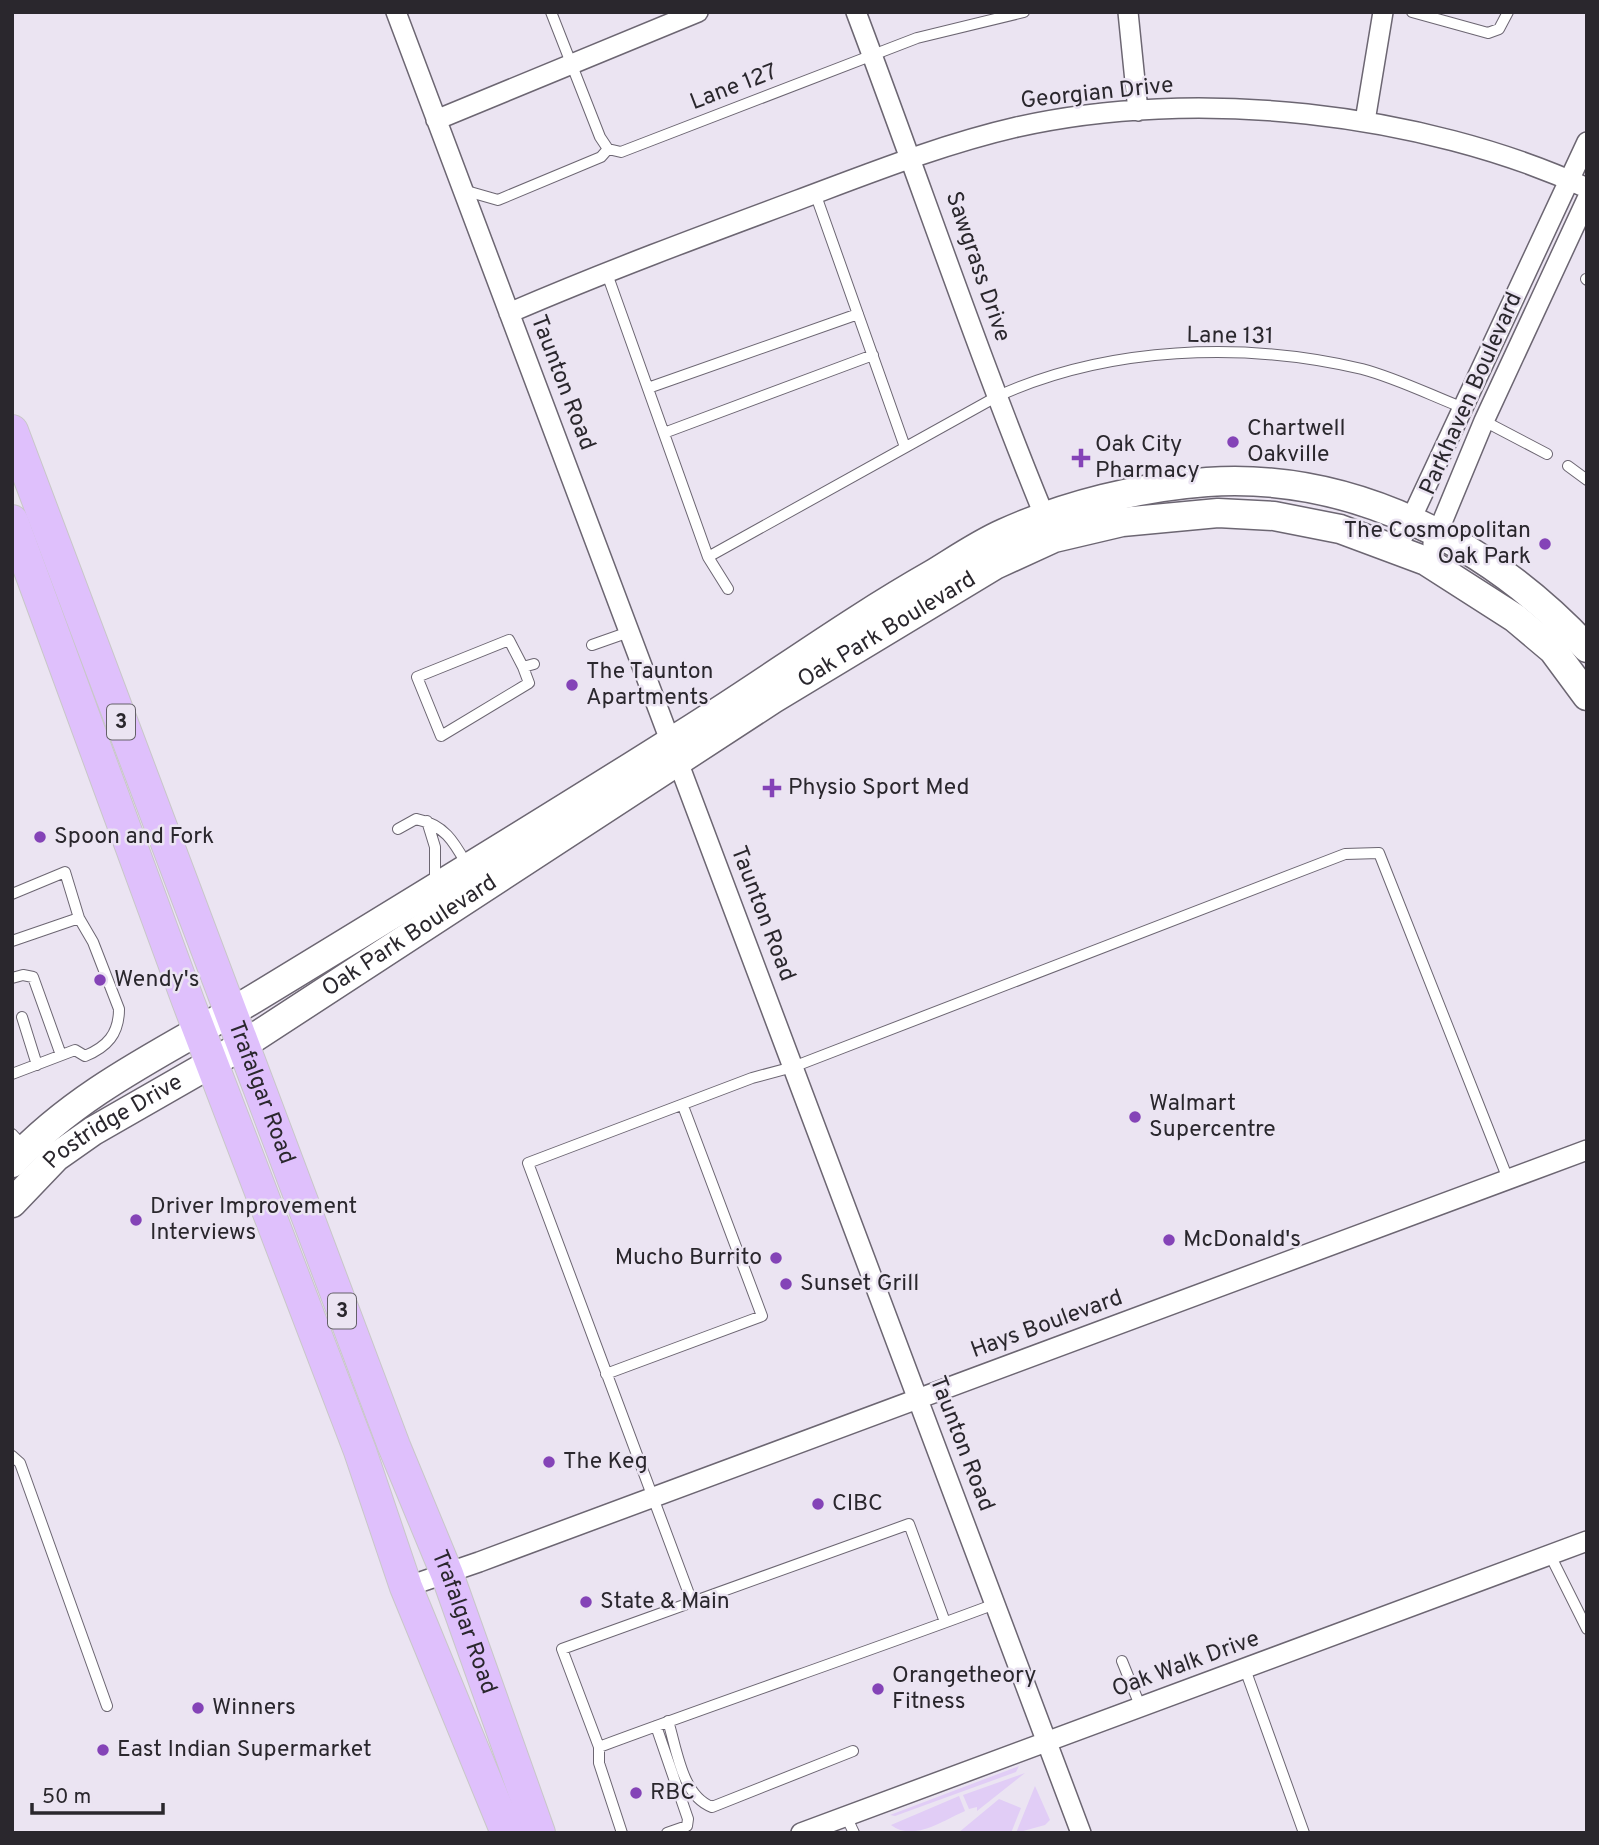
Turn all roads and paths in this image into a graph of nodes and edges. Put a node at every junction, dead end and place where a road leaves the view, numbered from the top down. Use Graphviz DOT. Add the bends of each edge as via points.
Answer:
graph roads {
  1 [pos="396,12"];
  2 [pos="551,12"];
  3 [pos="698,12"];
  4 [pos="856,12"];
  5 [pos="1024,12"];
  6 [pos="1128,12"];
  7 [pos="1383,12"];
  8 [pos="1412,12"];
  9 [pos="1508,12"];
  10 [pos="873,55"];
  11 [pos="571,66"];
  12 [pos="1138,111"];
  13 [pos="436,120"];
  14 [pos="1365,121"];
  15 [pos="1587,142"];
  16 [pos="608,149"];
  17 [pos="912,157"];
  18 [pos="1578,183"];
  19 [pos="463,190"];
  20 [pos="815,193"];
  21 [pos="1587,200"];
  22 [pos="606,271"];
  23 [pos="1521,279"];
  24 [pos="1547,285"];
  25 [pos="509,313"];
  26 [pos="858,314"];
  27 [pos="873,355"];
  28 [pos="648,388"];
  29 [pos="996,397"];
  30 [pos="1461,407"];
  31 [pos="1484,421"];
  32 [pos="12,431"];
  33 [pos="664,433"];
  34 [pos="905,447"];
  35 [pos="1547,454"];
  36 [pos="1568,466"];
  37 [pos="1587,480"];
  38 [pos="41,508"];
  39 [pos="1410,519"];
  40 [pos="12,520"];
  41 [pos="1050,528"];
  42 [pos="1438,532"];
  43 [pos="1397,549"];
  44 [pos="708,557"];
  45 [pos="1426,561"];
  46 [pos="728,589"];
  47 [pos="629,632"];
  48 [pos="592,645"];
  49 [pos="1587,648"];
  50 [pos="534,664"];
  51 [pos="523,667"];
  52 [pos="1587,696"];
  53 [pos="675,753"];
  54 [pos="427,821"];
  55 [pos="398,829"];
  56 [pos="474,878"];
  57 [pos="434,886"];
  58 [pos="12,894"];
  59 [pos="79,918"];
  60 [pos="12,941"];
  61 [pos="12,978"];
  62 [pos="22,1017"];
  63 [pos="216,1022"];
  64 [pos="227,1053"];
  65 [pos="61,1055"];
  66 [pos="37,1065"];
  67 [pos="793,1066"];
  68 [pos="12,1074"];
  69 [pos="683,1106"];
  70 [pos="17,1148"];
  71 [pos="1587,1150"];
  72 [pos="1508,1180"];
  73 [pos="12,1203"];
  74 [pos="606,1374"];
  75 [pos="918,1399"];
  76 [pos="12,1456"];
  77 [pos="652,1498"];
  78 [pos="1587,1542"];
  79 [pos="1550,1555"];
  80 [pos="447,1574"];
  81 [pos="406,1587"];
  82 [pos="692,1602"];
  83 [pos="995,1604"];
  84 [pos="945,1622"];
  85 [pos="1587,1629"];
  86 [pos="1122,1661"];
  87 [pos="1245,1669"];
  88 [pos="107,1706"];
  89 [pos="1141,1708"];
  90 [pos="668,1721"];
  91 [pos="656,1726"];
  92 [pos="1048,1742"];
  93 [pos="600,1747"];
  94 [pos="853,1751"];
  95 [pos="850,1824"];
  96 [pos="507,1833"];
  97 [pos="539,1833"];
  98 [pos="622,1833"];
  99 [pos="667,1833"];
  100 [pos="801,1833"];
  101 [pos="1082,1833"];
  102 [pos="1304,1833"];
  1 -- 13 [label="street, Taunton Road"];
  2 -- 11 [label="lane"];
  3 -- 11 [label="street"];
  4 -- 10 [label="street, Sawgrass Drive"];
  5 -- 10 [label="lane, Lane 127" via="917,38"];
  6 -- 12 [label="street"];
  7 -- 14 [label="street"];
  8 -- 9 [label="lane" via="1488,33 1499,29"];
  10 -- 16 [label="lane, Lane 127" via="621,152"];
  10 -- 17 [label="street, Sawgrass Drive"];
  11 -- 13 [label="street"];
  11 -- 16 [label="lane"];
  12 -- 14 [label="street, Georgian Drive" via="1289,111"];
  12 -- 17 [label="street, Georgian Drive" via="1017,127"];
  13 -- 19 [label="street, Taunton Road"];
  14 -- 18 [label="street, Georgian Drive" via="1484,149"];
  15 -- 18 [label="street, Parkhaven Boulevard"];
  16 -- 19 [label="lane, Lane 127" via="601,158 498,201"];
  17 -- 20 [label="street, Georgian Drive"];
  17 -- 29 [label="street, Sawgrass Drive"];
  18 -- 23 [label="street, Parkhaven Boulevard"];
  19 -- 25 [label="street, Taunton Road"];
  20 -- 22 [label="street, Georgian Drive"];
  20 -- 26 [label="lane"];
  21 -- 24 [label="street, Parkhaven Boulevard"];
  22 -- 25 [label="street, Georgian Drive"];
  22 -- 28 [label="lane"];
  23 -- 24 [label="street, Parkhaven Boulevard"];
  23 -- 30 [label="street, Parkhaven Boulevard"];
  24 -- 31 [label="street, Parkhaven Boulevard"];
  25 -- 47 [label="street, Taunton Road"];
  26 -- 27 [label="lane"];
  26 -- 28 [label="lane"];
  27 -- 33 [label="lane"];
  27 -- 34 [label="lane"];
  28 -- 33 [label="lane"];
  29 -- 30 [label="lane, Lane 131" via="1045,377 1101,364 1157,356 1240,354 1361,369"];
  29 -- 34 [label="lane, Lane 131"];
  29 -- 41 [label="street, Sawgrass Drive"];
  30 -- 39 [label="street, Parkhaven Boulevard"];
  31 -- 35 [label="lane"];
  31 -- 42 [label="street, Parkhaven Boulevard"];
  32 -- 38 [label="main road, Trafalgar Road / 3"];
  33 -- 44 [label="lane"];
  34 -- 44 [label="lane, Lane 131"];
  36 -- 37 [label="lane"];
  38 -- 40 [label="street"];
  38 -- 63 [label="main road, Trafalgar Road / 3"];
  39 -- 41 [label="street, Oak Park Boulevard" via="1348,496 1280,482 1244,481 1167,486 1101,500"];
  39 -- 42 [label="street, Oak Park Boulevard"];
  39 -- 43 [label="street, Parkhaven Boulevard"];
  40 -- 63 [label="main road, Trafalgar Road / 3"];
  41 -- 43 [label="street, Oak Park Boulevard" via="1218,513 1274,516 1340,529"];
  41 -- 53 [label="street, Oak Park Boulevard" via="773,699"];
  42 -- 45 [label="street, Parkhaven Boulevard"];
  42 -- 49 [label="street, Oak Park Boulevard" via="1511,579"];
  43 -- 45 [label="street, Oak Park Boulevard"];
  44 -- 46 [label="lane"];
  45 -- 52 [label="street, Oak Park Boulevard" via="1515,618 1553,650"];
  47 -- 48 [label="lane"];
  47 -- 53 [label="street, Taunton Road"];
  50 -- 51 [label="lane"];
  51 -- 51 [label="lane" via="529,683 441,736 417,677 509,640"];
  53 -- 56 [label="street, Oak Park Boulevard"];
  53 -- 67 [label="street, Taunton Road"];
  54 -- 55 [label="lane" via="416,819"];
  54 -- 56 [label="lane" via="452,837"];
  54 -- 57 [label="lane" via="435,847"];
  56 -- 57 [label="street, Oak Park Boulevard"];
  56 -- 64 [label="street, Oak Park Boulevard"];
  57 -- 63 [label="street, Oak Park Boulevard"];
  58 -- 59 [label="lane" via="65,872"];
  59 -- 60 [label="lane"];
  59 -- 65 [label="lane" via="93,942 119,1020 101,1050 85,1056 75,1050"];
  61 -- 65 [label="lane" via="33,977"];
  62 -- 66 [label="lane"];
  63 -- 64 [label="main road, Trafalgar Road / 3"];
  63 -- 70 [label="street, Postridge Drive" via="93,1092"];
  64 -- 73 [label="street, Postridge Drive" via="56,1157"];
  64 -- 80 [label="main road, Trafalgar Road / 3"];
  64 -- 81 [label="main road, Trafalgar Road / 3"];
  65 -- 66 [label="lane"];
  66 -- 68 [label="lane"];
  67 -- 69 [label="lane"];
  67 -- 72 [label="lane" via="1345,853 1378,853"];
  67 -- 75 [label="street, Taunton Road"];
  69 -- 74 [label="lane" via="528,1163"];
  69 -- 74 [label="lane" via="762,1315"];
  71 -- 72 [label="street, Hays Boulevard"];
  72 -- 75 [label="street, Hays Boulevard"];
  74 -- 77 [label="lane"];
  75 -- 77 [label="street, Hays Boulevard"];
  75 -- 83 [label="street, Taunton Road"];
  76 -- 88 [label="lane" via="20,1463"];
  77 -- 80 [label="street, Hays Boulevard"];
  77 -- 82 [label="lane"];
  78 -- 79 [label="street, Oak Walk Drive"];
  79 -- 85 [label="lane"];
  79 -- 87 [label="street, Oak Walk Drive"];
  80 -- 81 [label="street, Hays Boulevard"];
  80 -- 97 [label="main road, Trafalgar Road / 3"];
  81 -- 96 [label="main road, Trafalgar Road / 3"];
  82 -- 84 [label="lane" via="909,1524"];
  82 -- 93 [label="lane" via="562,1649"];
  83 -- 84 [label="lane"];
  83 -- 92 [label="street, Taunton Road"];
  84 -- 90 [label="lane"];
  86 -- 89 [label="lane"];
  87 -- 89 [label="street, Oak Walk Drive"];
  87 -- 102 [label="lane"];
  89 -- 92 [label="street, Oak Walk Drive"];
  90 -- 91 [label="lane"];
  90 -- 94 [label="lane" via="690,1791 712,1807"];
  91 -- 93 [label="lane"];
  91 -- 99 [label="lane" via="688,1819 687,1826"];
  92 -- 95 [label="street, Oak Walk Drive"];
  92 -- 101 [label="street, Taunton Road"];
  93 -- 98 [label="lane" via="599,1763"];
  95 -- 100 [label="street, Oak Walk Drive"];
}
